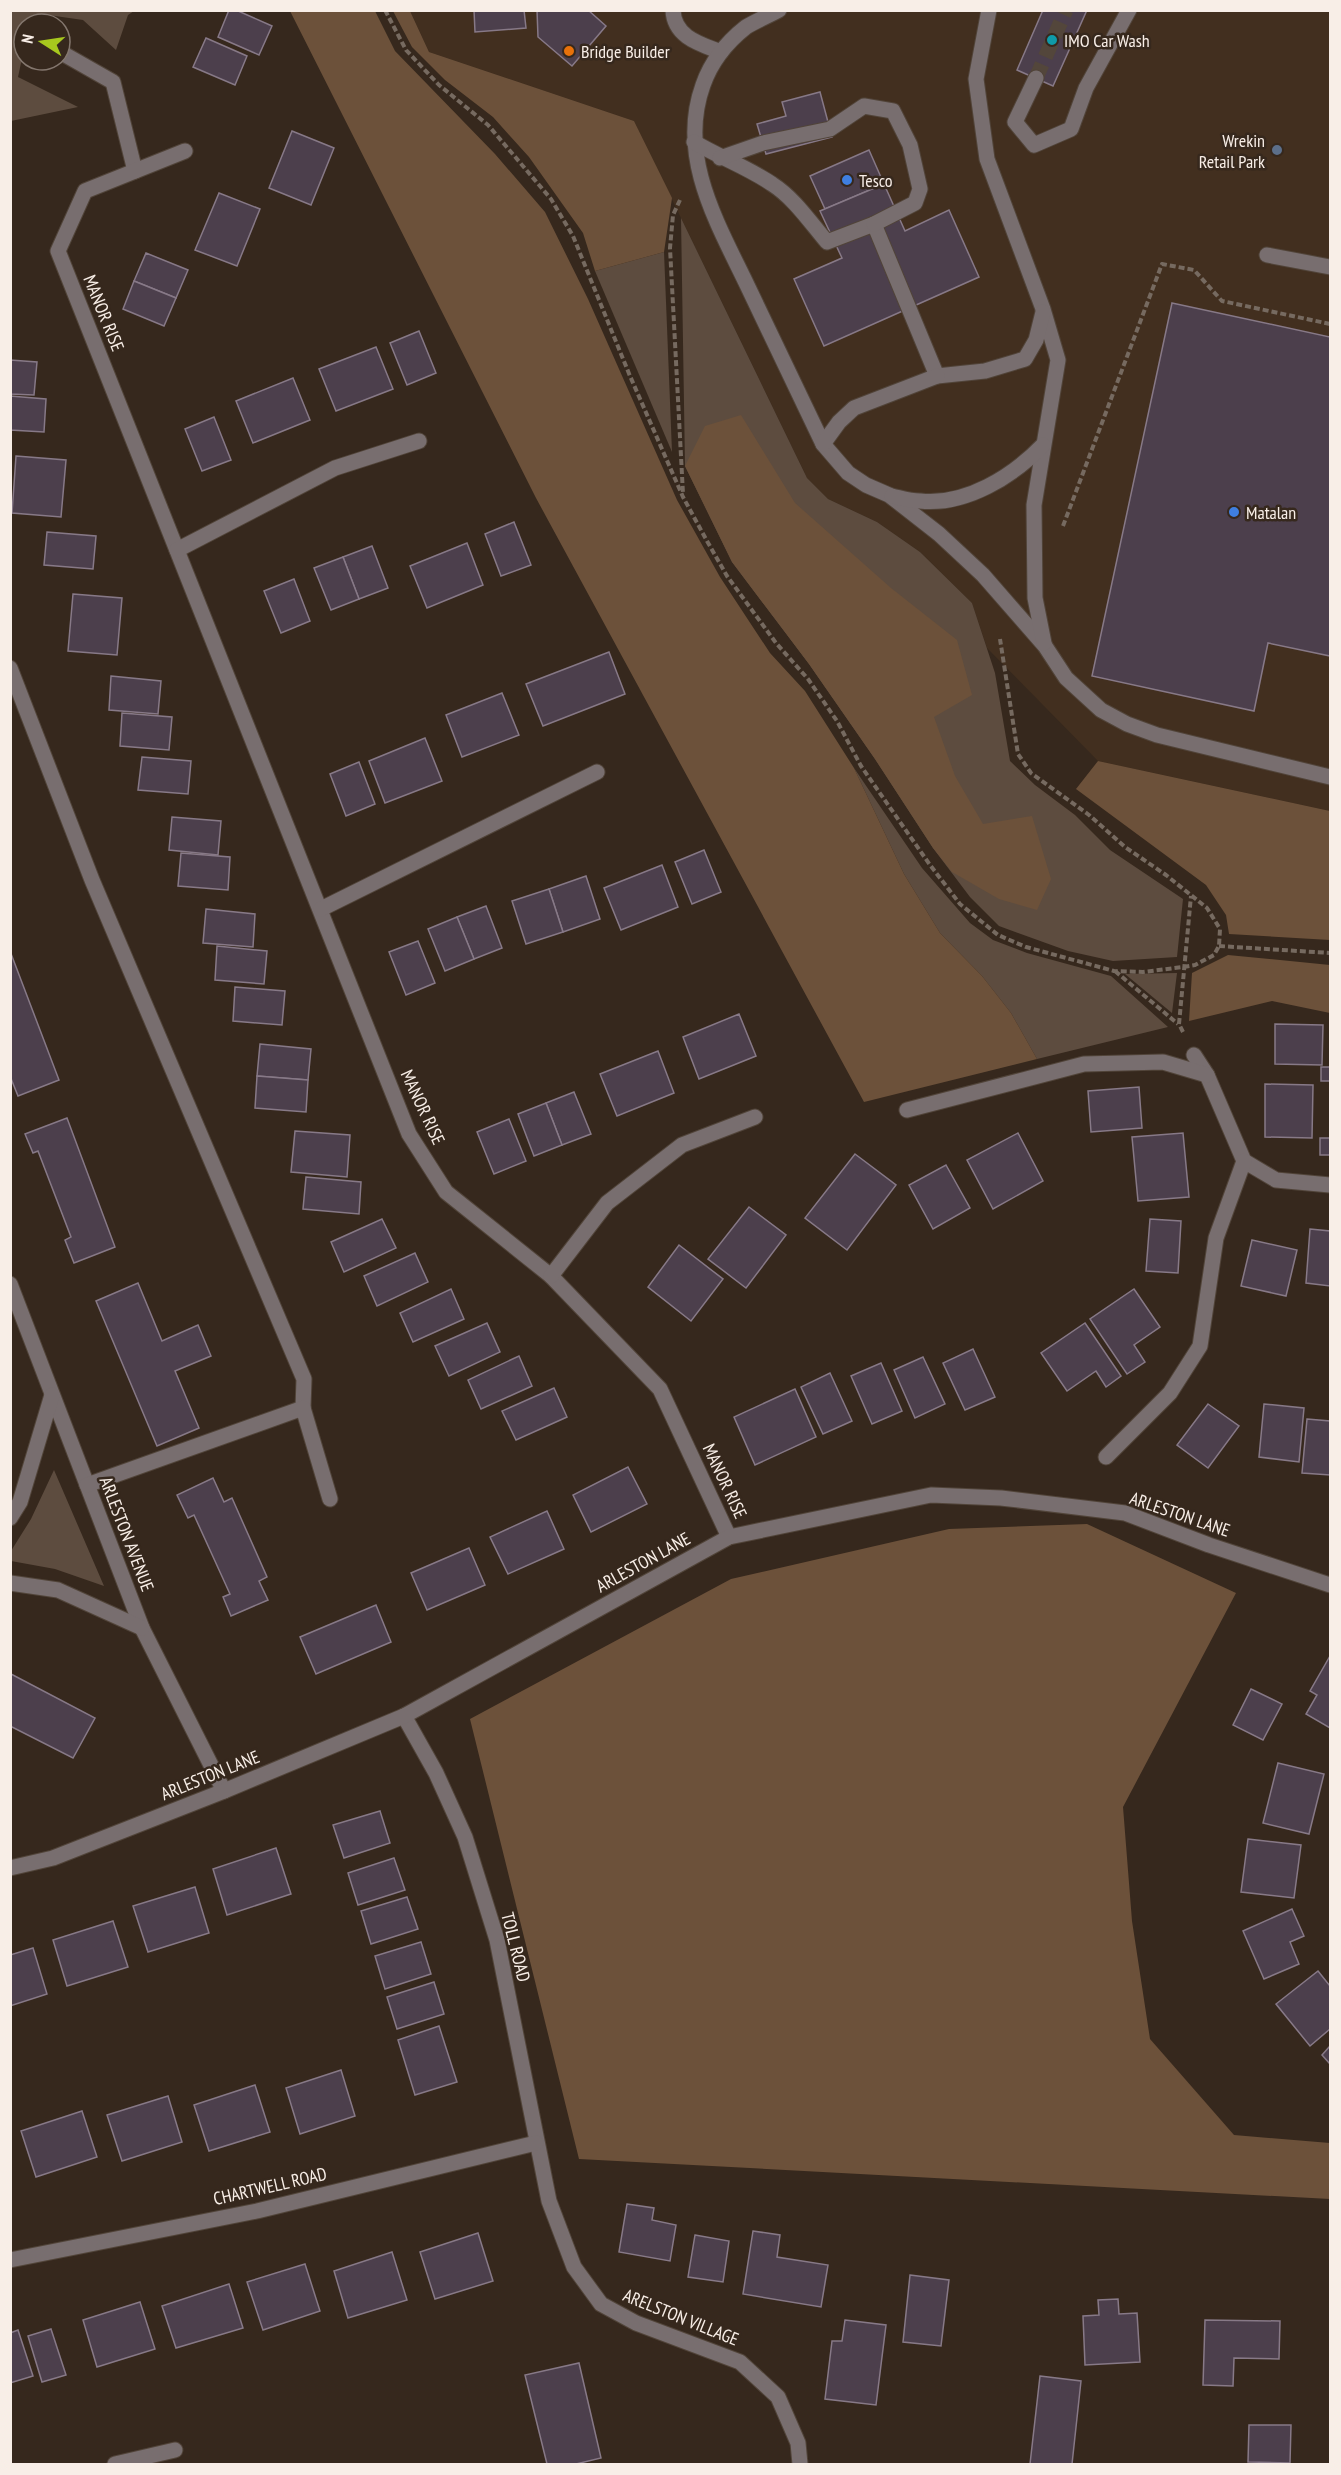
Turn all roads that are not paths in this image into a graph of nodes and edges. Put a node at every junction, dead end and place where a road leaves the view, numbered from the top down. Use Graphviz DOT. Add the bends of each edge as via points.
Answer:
graph roads {
  1 [pos="673,10"];
  2 [pos="779,10"];
  3 [pos="989,10"];
  4 [pos="1129,10"];
  5 [pos="721,52"];
  6 [pos="72,59"];
  7 [pos="1036,78"];
  8 [pos="694,142"];
  9 [pos="185,151"];
  10 [pos="720,158"];
  11 [pos="135,171"];
  12 [pos="874,224"];
  13 [pos="1267,255"];
  14 [pos="1330,267"];
  15 [pos="1043,309"];
  16 [pos="937,376"];
  17 [pos="419,441"];
  18 [pos="823,444"];
  19 [pos="1043,445"];
  20 [pos="889,495"];
  21 [pos="177,550"];
  22 [pos="1045,646"];
  23 [pos="10,668"];
  24 [pos="597,772"];
  25 [pos="1330,777"];
  26 [pos="321,909"];
  27 [pos="1194,1055"];
  28 [pos="1207,1074"];
  29 [pos="907,1110"];
  30 [pos="755,1117"];
  31 [pos="1244,1161"];
  32 [pos="1330,1185"];
  33 [pos="551,1276"];
  34 [pos="10,1284"];
  35 [pos="52,1395"];
  36 [pos="303,1408"];
  37 [pos="1106,1457"];
  38 [pos="87,1485"];
  39 [pos="330,1499"];
  40 [pos="10,1518"];
  41 [pos="729,1537"];
  42 [pos="10,1582"];
  43 [pos="1330,1585"];
  44 [pos="142,1628"];
  45 [pos="404,1716"];
  46 [pos="224,1791"];
  47 [pos="10,1868"];
  48 [pos="536,2143"];
  49 [pos="549,2201"];
  50 [pos="10,2260"];
  51 [pos="175,2450"];
  52 [pos="115,2464"];
  53 [pos="800,2464"];
  1 -- 5 [label="street" via="673,21 689,40"];
  2 -- 5 [label="street" via="747,27"];
  3 -- 15 [label="street" via="976,79 987,159"];
  4 -- 7 [label="street" via="1086,88 1071,129 1034,145 1015,122"];
  5 -- 8 [label="street" via="707,73 696,105"];
  6 -- 11 [label="street" via="113,82"];
  8 -- 10 [label="street"];
  8 -- 18 [label="street" via="699,173 718,222"];
  9 -- 11 [label="street, MANOR RISE"];
  10 -- 12 [label="street" via="772,183 793,201 827,242"];
  10 -- 12 [label="street" via="763,143 830,129 864,106 893,111 910,146 920,189 915,203"];
  11 -- 21 [label="street, MANOR RISE" via="85,191 58,251"];
  12 -- 16 [label="street"];
  13 -- 14 [label="street"];
  15 -- 16 [label="street" via="1036,340 1025,359 985,371"];
  15 -- 19 [label="street" via="1058,360"];
  16 -- 18 [label="street" via="854,408"];
  17 -- 21 [label="street" via="335,468"];
  18 -- 20 [label="street" via="848,473"];
  19 -- 20 [label="street" via="1012,473 948,500 920,502"];
  19 -- 22 [label="street" via="1034,505 1033,552 1035,598"];
  20 -- 22 [label="street" via="983,575"];
  21 -- 26 [label="street, MANOR RISE"];
  22 -- 25 [label="street" via="1066,678 1101,710 1127,724 1157,735"];
  23 -- 36 [label="street" via="92,880 304,1379"];
  24 -- 26 [label="street"];
  26 -- 33 [label="street, MANOR RISE" via="409,1134 446,1192"];
  27 -- 28 [label="street"];
  28 -- 29 [label="street" via="1163,1062 1084,1064"];
  28 -- 31 [label="street"];
  30 -- 33 [label="street" via="682,1145 607,1203"];
  31 -- 32 [label="street" via="1276,1180"];
  31 -- 37 [label="street" via="1216,1238 1200,1346 1170,1393"];
  33 -- 41 [label="street, MANOR RISE" via="660,1389"];
  34 -- 35 [label="street, ARLESTON AVENUE"];
  35 -- 38 [label="street, ARLESTON AVENUE"];
  35 -- 40 [label="street" via="20,1502"];
  36 -- 38 [label="street"];
  36 -- 39 [label="street"];
  38 -- 44 [label="street, ARLESTON AVENUE"];
  41 -- 43 [label="street, ARLESTON LANE" via="931,1495 1001,1498 1125,1513"];
  41 -- 45 [label="street, ARLESTON LANE"];
  42 -- 44 [label="street" via="58,1590"];
  44 -- 46 [label="street, ARLESTON AVENUE"];
  45 -- 46 [label="street, ARLESTON LANE"];
  45 -- 48 [label="street, TOLL ROAD" via="436,1773 469,1849 497,1940"];
  46 -- 47 [label="street, ARLESTON LANE" via="53,1858"];
  48 -- 49 [label="street, TOLL ROAD"];
  48 -- 50 [label="street, CHARTWELL ROAD" via="256,2211"];
  49 -- 53 [label="street, ARELSTON VILLAGE" via="574,2267 601,2304 636,2323 740,2362 778,2397 798,2443"];
  51 -- 52 [label="street"];
}
